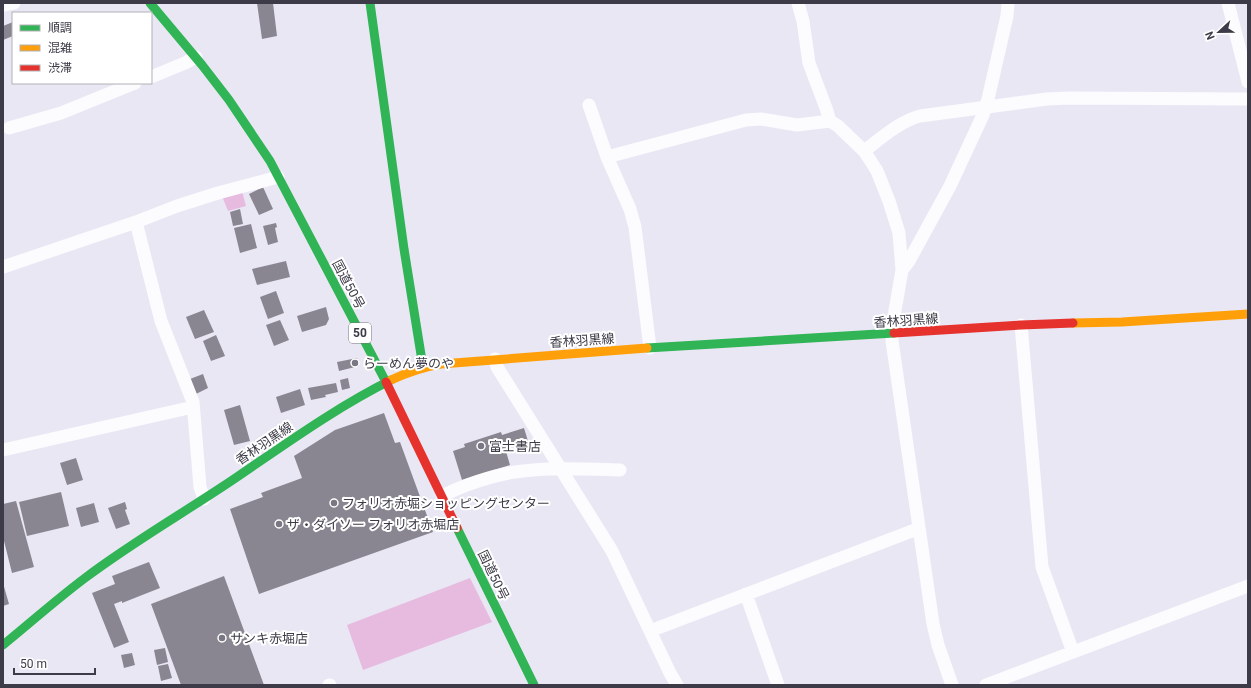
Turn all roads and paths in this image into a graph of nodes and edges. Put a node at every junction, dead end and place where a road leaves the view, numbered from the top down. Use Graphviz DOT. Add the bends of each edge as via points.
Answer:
graph roads {
  1 [pos="14,3"];
  2 [pos="150,3"];
  3 [pos="370,3"];
  4 [pos="798,3"];
  5 [pos="1008,3"];
  6 [pos="1228,3"];
  7 [pos="3,5"];
  8 [pos="196,57"];
  9 [pos="152,77"];
  10 [pos="1248,82"];
  11 [pos="133,84"];
  12 [pos="1248,99"];
  13 [pos="589,105"];
  14 [pos="986,108"];
  15 [pos="830,121"];
  16 [pos="9,128"];
  17 [pos="864,151"];
  18 [pos="607,157"];
  19 [pos="278,177"];
  20 [pos="136,222"];
  21 [pos="3,267"];
  22 [pos="902,270"];
  23 [pos="1248,314"];
  24 [pos="1021,325"];
  25 [pos="892,334"];
  26 [pos="650,348"];
  27 [pos="495,359"];
  28 [pos="422,367"];
  29 [pos="386,382"];
  30 [pos="193,407"];
  31 [pos="3,450"];
  32 [pos="561,469"];
  33 [pos="620,470"];
  34 [pos="442,496"];
  35 [pos="204,498"];
  36 [pos="919,530"];
  37 [pos="1248,586"];
  38 [pos="746,594"];
  39 [pos="650,632"];
  40 [pos="3,645"];
  41 [pos="1073,652"];
  42 [pos="534,685"];
  43 [pos="677,685"];
  44 [pos="778,685"];
  45 [pos="952,685"];
  46 [pos="986,685"];
  1 -- 7 [label="street"];
  2 -- 8 [label="main road, 国道50号 / 50"];
  3 -- 28 [label="main road"];
  4 -- 15 [label="street" via="809,62"];
  5 -- 14 [label="street"];
  6 -- 10 [label="street"];
  8 -- 9 [label="street"];
  8 -- 19 [label="main road, 国道50号 / 50" via="258,142"];
  11 -- 16 [label="street" via="61,113"];
  12 -- 14 [label="street" via="1069,98"];
  13 -- 18 [label="street"];
  14 -- 17 [label="street" via="913,118"];
  14 -- 22 [label="street" via="950,186"];
  15 -- 17 [label="street"];
  15 -- 18 [label="street" via="797,125 761,119 746,120"];
  17 -- 22 [label="street" via="877,171 894,215 899,233"];
  18 -- 26 [label="street" via="635,228"];
  19 -- 20 [label="street" via="177,206"];
  19 -- 29 [label="main road, 国道50号 / 50"];
  20 -- 21 [label="street"];
  20 -- 30 [label="street" via="161,320"];
  22 -- 25 [label="street"];
  23 -- 24 [label="main road, 香林羽黒線"];
  24 -- 25 [label="main road, 香林羽黒線"];
  24 -- 41 [label="street" via="1042,567"];
  25 -- 26 [label="main road, 香林羽黒線"];
  25 -- 36 [label="street"];
  26 -- 27 [label="main road, 香林羽黒線"];
  27 -- 28 [label="main road, 香林羽黒線"];
  27 -- 32 [label="street" via="497,367"];
  28 -- 29 [label="main road, 香林羽黒線"];
  29 -- 34 [label="main road, 国道50号 / 50"];
  29 -- 35 [label="main road, 香林羽黒線"];
  30 -- 31 [label="street"];
  30 -- 35 [label="street" via="200,487"];
  32 -- 33 [label="street"];
  32 -- 34 [label="street" via="503,474"];
  32 -- 39 [label="street" via="612,551"];
  34 -- 42 [label="main road, 国道50号 / 50"];
  35 -- 40 [label="main road, 香林羽黒線" via="85,578"];
  36 -- 38 [label="street"];
  36 -- 45 [label="street" via="934,631"];
  37 -- 41 [label="street"];
  38 -- 39 [label="street"];
  38 -- 44 [label="street"];
  39 -- 43 [label="street"];
  41 -- 46 [label="street"];
}
